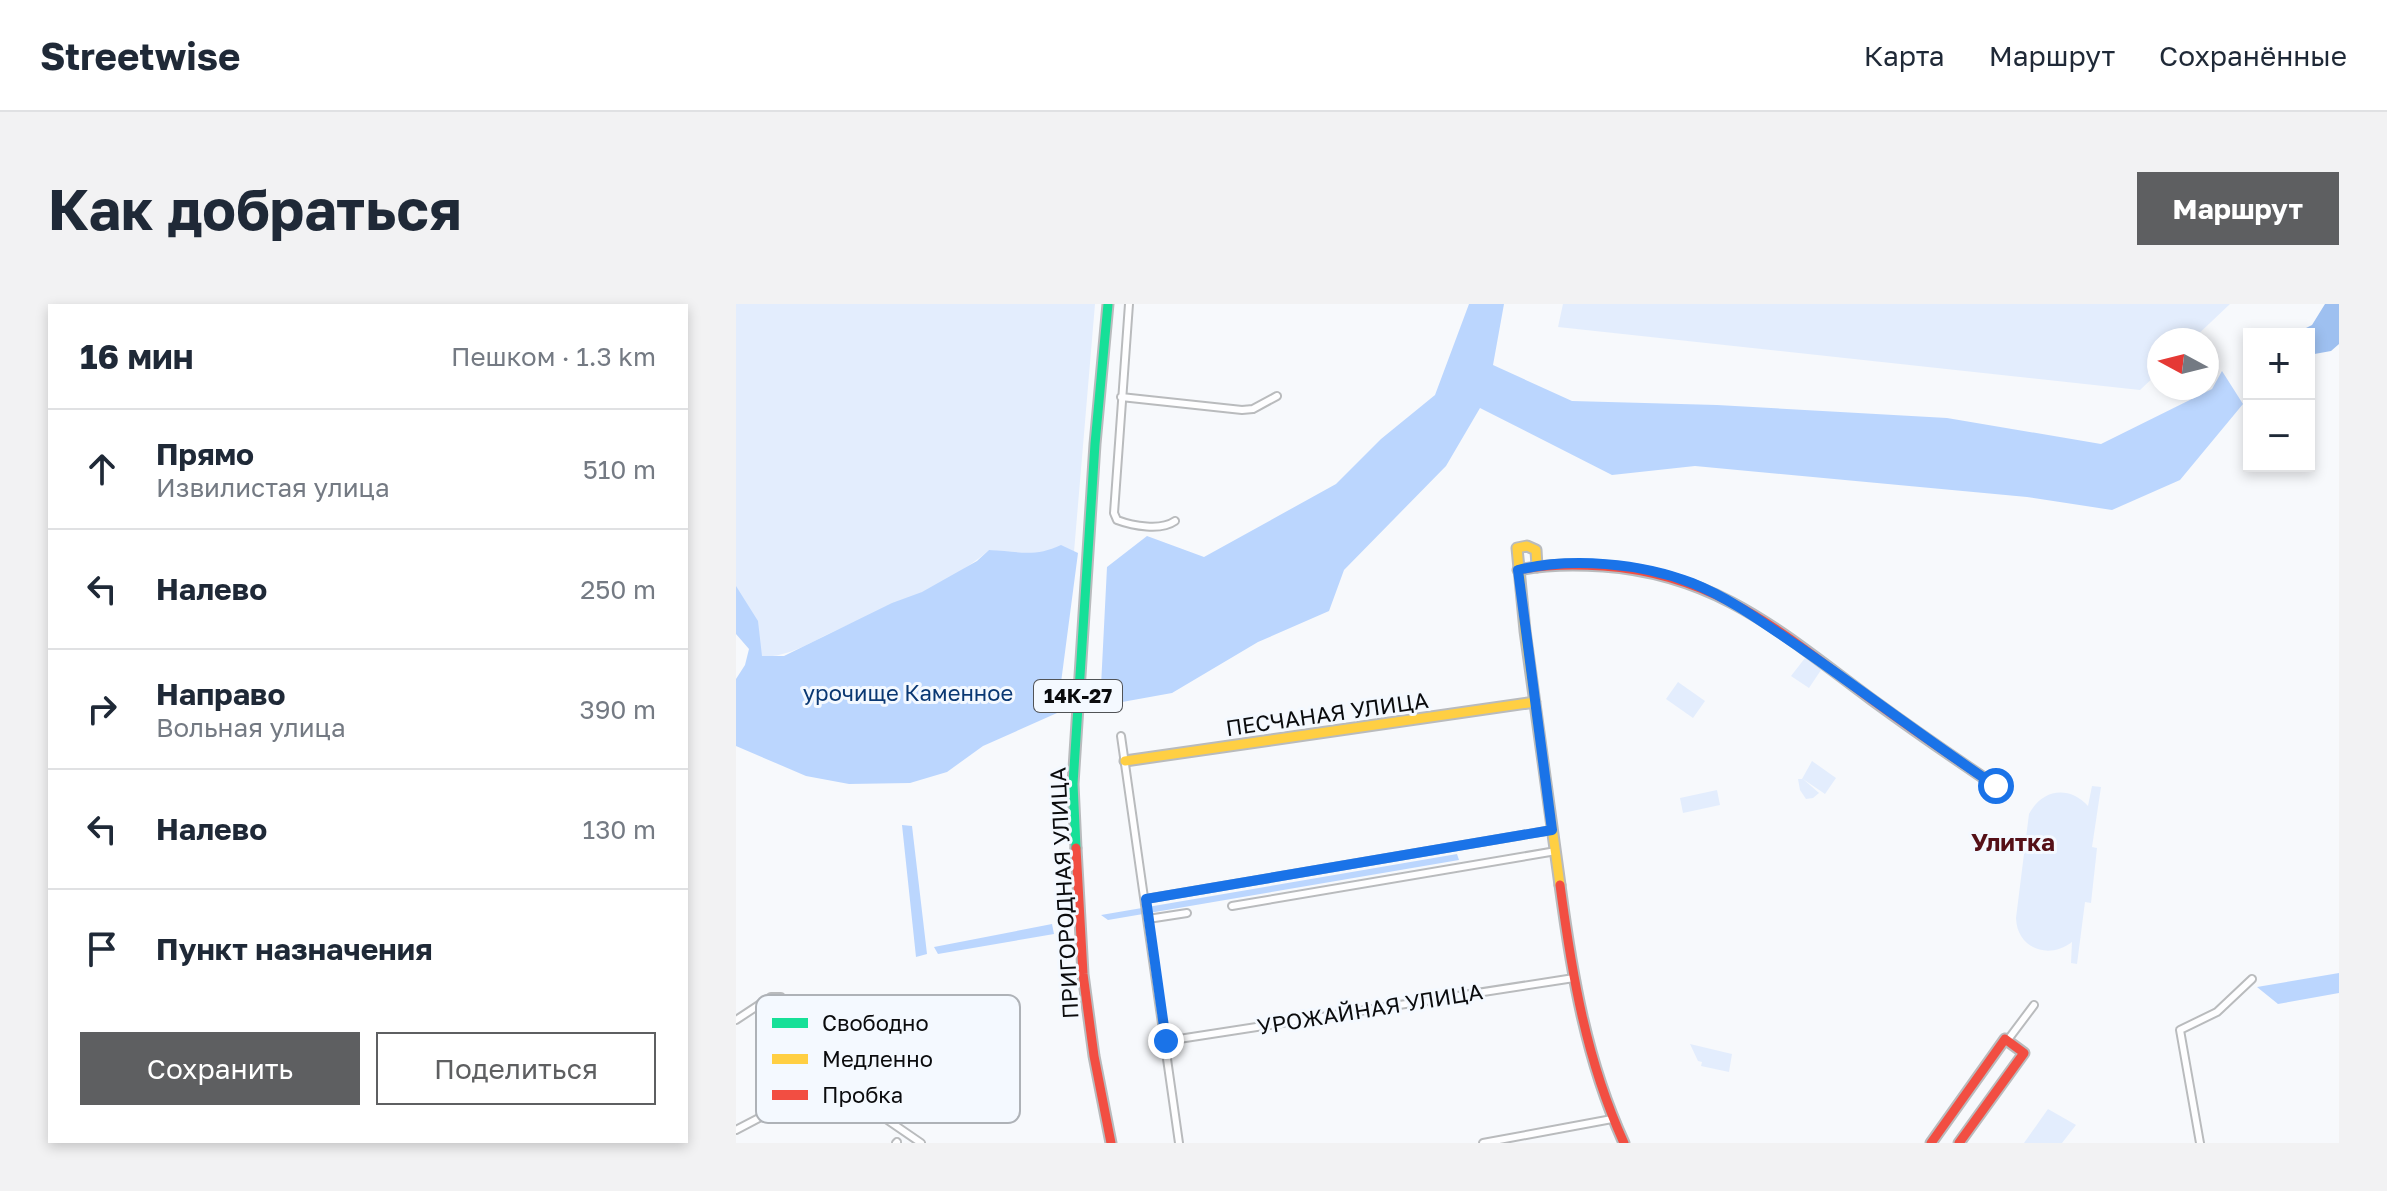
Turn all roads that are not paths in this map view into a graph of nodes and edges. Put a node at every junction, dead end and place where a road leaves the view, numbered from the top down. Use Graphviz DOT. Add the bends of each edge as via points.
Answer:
graph roads {
  1 [pos="1108,304"];
  2 [pos="1129,304"];
  3 [pos="1277,396"];
  4 [pos="1121,397"];
  5 [pos="1175,521"];
  6 [pos="1537,567"];
  7 [pos="1518,570"];
  8 [pos="1535,702"];
  9 [pos="1121,736"];
  10 [pos="1125,761"];
  11 [pos="1996,786"];
  12 [pos="1552,830"];
  13 [pos="1556,851"];
  14 [pos="1146,899"];
  15 [pos="1232,906"];
  16 [pos="1187,913"];
  17 [pos="1148,919"];
  18 [pos="1574,978"];
  19 [pos="2252,979"];
  20 [pos="2034,1005"];
  21 [pos="756,1007"];
  22 [pos="736,1020"];
  23 [pos="1166,1041"];
  24 [pos="2007,1041"];
  25 [pos="1612,1119"];
  26 [pos="756,1120"];
  27 [pos="892,1123"];
  28 [pos="736,1130"];
  29 [pos="921,1143"];
  30 [pos="1111,1143"];
  31 [pos="1179,1143"];
  32 [pos="1483,1143"];
  33 [pos="1624,1143"];
  34 [pos="1931,1143"];
  35 [pos="1959,1143"];
  36 [pos="2200,1143"];
  1 -- 30 [label="street, ПРИГОРОДНАЯ УЛИЦА / 14К-27" via="1073,784 1083,974"];
  2 -- 4 [label="street"];
  3 -- 4 [label="street" via="1242,410"];
  4 -- 5 [label="street" via="1113,503 1117,520 1167,526"];
  6 -- 7 [label="street"];
  6 -- 7 [label="street" via="1536,550 1523,545 1517,548"];
  6 -- 11 [label="street" via="1584,564 1661,574 1733,602"];
  7 -- 8 [label="street"];
  8 -- 10 [label="street, ПЕСЧАНАЯ УЛИЦА"];
  8 -- 12 [label="street"];
  9 -- 10 [label="street"];
  10 -- 14 [label="street"];
  12 -- 13 [label="street"];
  12 -- 14 [label="street"];
  13 -- 15 [label="street"];
  13 -- 18 [label="street"];
  14 -- 17 [label="street"];
  16 -- 17 [label="street"];
  17 -- 23 [label="street"];
  18 -- 23 [label="street, УРОЖАЙНАЯ УЛИЦА"];
  18 -- 25 [label="street" via="1590,1053"];
  19 -- 36 [label="street" via="2217,1012 2180,1030"];
  20 -- 24 [label="street"];
  21 -- 22 [label="street"];
  23 -- 31 [label="street"];
  24 -- 34 [label="street"];
  24 -- 35 [label="street" via="2024,1053"];
  25 -- 32 [label="street"];
  25 -- 33 [label="street"];
  26 -- 28 [label="street"];
  27 -- 29 [label="street"];
}
